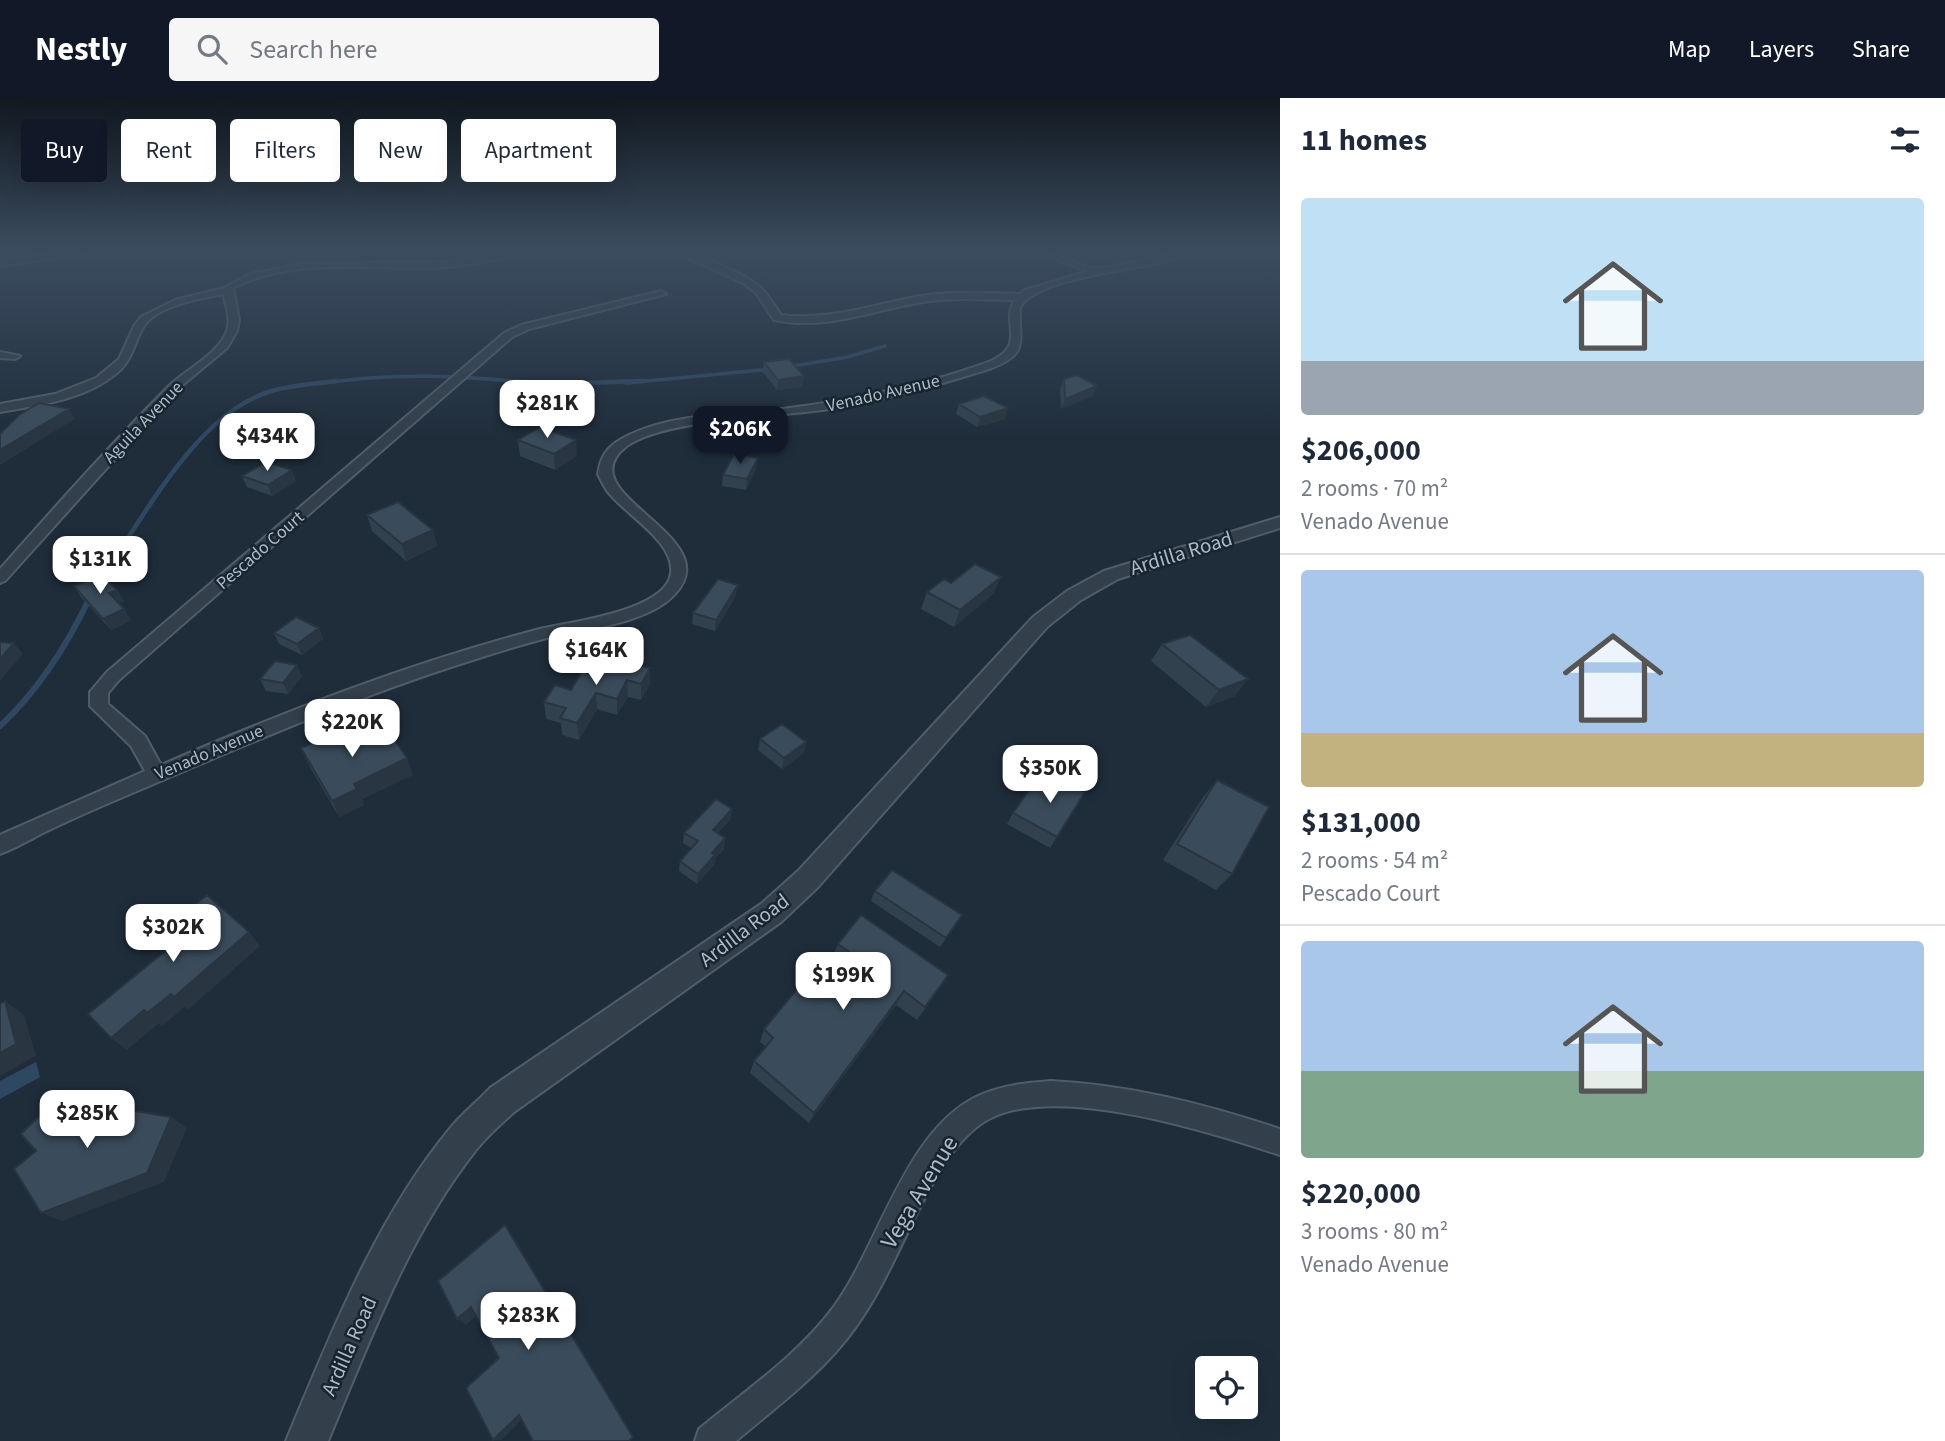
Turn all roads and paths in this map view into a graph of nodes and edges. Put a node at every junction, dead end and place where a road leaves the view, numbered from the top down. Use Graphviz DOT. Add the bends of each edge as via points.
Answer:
graph roads {
  1 [pos="155,314"];
  2 [pos="233,314"];
  3 [pos="578,314"];
  4 [pos="775,314"];
  5 [pos="868,314"];
  6 [pos="1014,314"];
  7 [pos="0,355"];
  8 [pos="15,356"];
  9 [pos="0,408"];
  10 [pos="1280,522"];
  11 [pos="0,578"];
  12 [pos="156,774"];
  13 [pos="0,845"];
  14 [pos="1280,1142"];
  15 [pos="307,1441"];
  16 [pos="711,1441"];
  1 -- 9 [label="street" via="140,324 125,359 90,385"];
  2 -- 11 [label="street, Aguila Avenue" via="232,331 223,346 175,386"];
  3 -- 12 [label="street, Pescado Court" via="509,335 113,676 99,692 99,706 138,741"];
  4 -- 5 [label="street" via="796,321"];
  6 -- 12 [label="street, Venado Avenue" via="1018,341 1008,357 999,361 873,399 704,421 639,435 620,444 605,460 607,481 625,504 662,533 680,566 671,589 654,603 393,680"];
  7 -- 8 [label="street"];
  10 -- 15 [label="street, Ardilla Road" via="1111,575 1057,607 808,879 771,913 502,1100 466,1136 434,1179 391,1251"];
  12 -- 13 [label="street, Venado Avenue" via="59,814"];
  14 -- 16 [label="street, Vega Avenue" via="1126,1101 1038,1095 985,1106 943,1142 842,1320 812,1353"];
}
